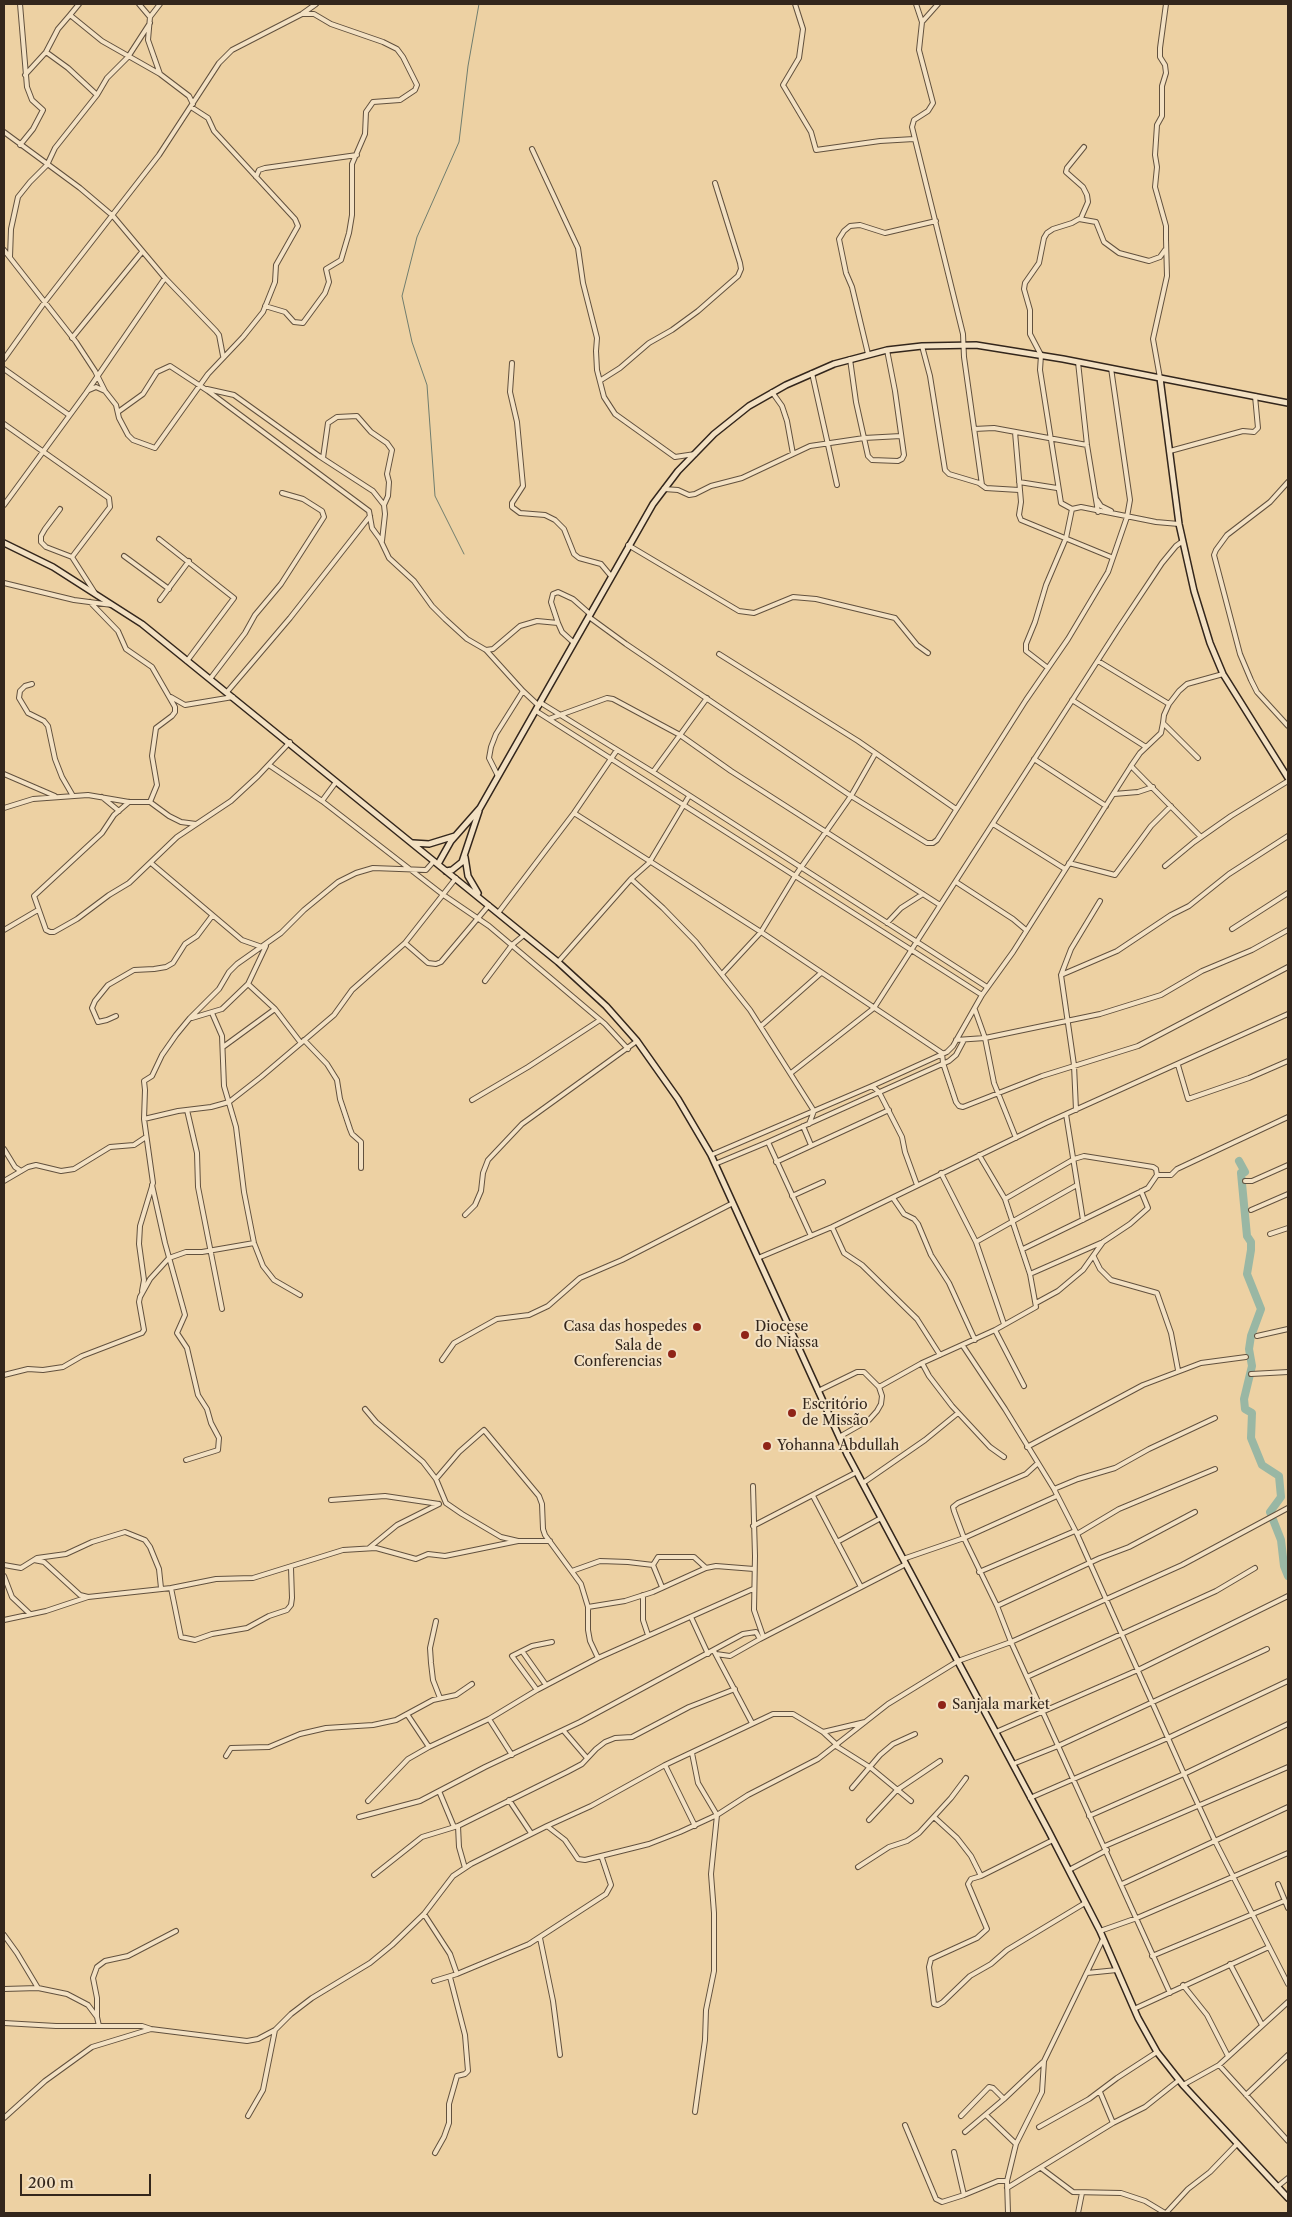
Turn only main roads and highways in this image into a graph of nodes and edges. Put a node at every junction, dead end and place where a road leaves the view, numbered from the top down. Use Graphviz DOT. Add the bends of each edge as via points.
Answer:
graph roads {
  1 [pos="1160,378"];
  2 [pos="1288,403"];
  3 [pos="4,543"];
  4 [pos="1288,780"];
  5 [pos="480,808"];
  6 [pos="458,835"];
  7 [pos="412,843"];
  8 [pos="465,857"];
  9 [pos="436,862"];
  10 [pos="446,871"];
  11 [pos="484,901"];
  12 [pos="1288,2198"];
  1 -- 2 [label="main road"];
  1 -- 4 [label="main road" via="1179,524 1210,643 1223,674"];
  1 -- 5 [label="main road" via="992,346 922,346 850,359 812,373 749,406 714,434 664,489 628,545"];
  3 -- 7 [label="main road" via="53,567 115,606 290,742"];
  5 -- 6 [label="main road"];
  5 -- 8 [label="main road"];
  6 -- 7 [label="main road" via="429,844"];
  6 -- 9 [label="main road"];
  7 -- 9 [label="main road"];
  8 -- 10 [label="main road" via="458,866"];
  8 -- 11 [label="main road" via="468,876"];
  9 -- 10 [label="main road"];
  10 -- 11 [label="main road"];
  11 -- 12 [label="main road" via="606,1006 637,1041 678,1099 711,1155 862,1484 1069,1870 1157,2052 1183,2085"];
}
